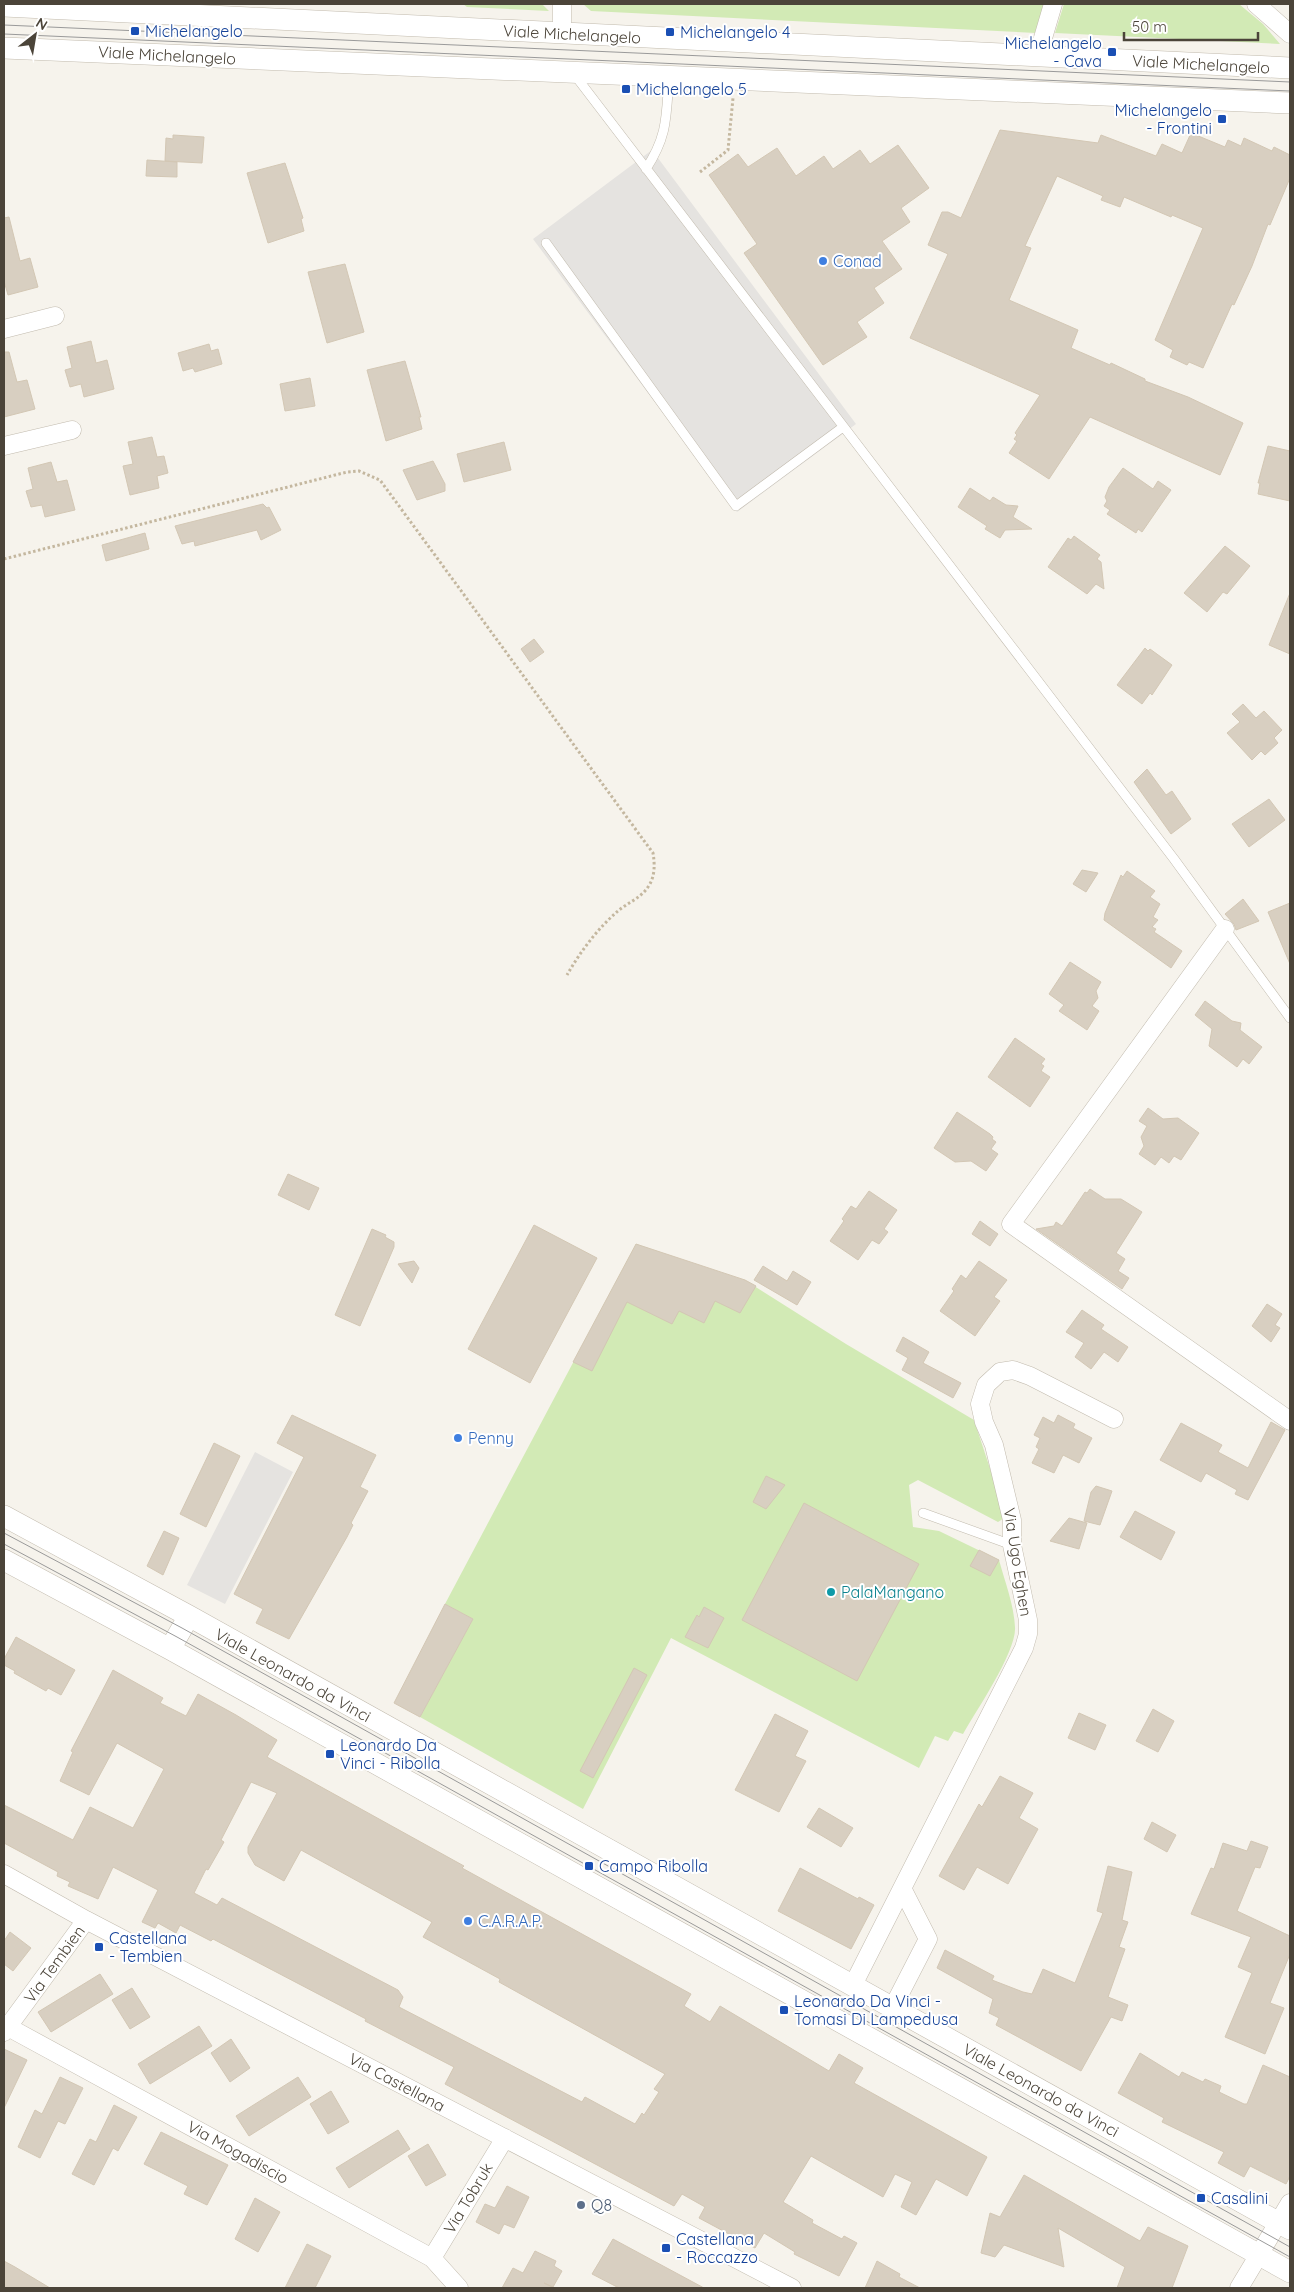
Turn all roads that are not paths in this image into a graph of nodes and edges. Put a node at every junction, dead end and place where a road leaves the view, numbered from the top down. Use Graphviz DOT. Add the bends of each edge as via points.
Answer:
graph roads {
  1 [pos="562,4"];
  2 [pos="1054,4"];
  3 [pos="1256,4"];
  4 [pos="4,6"];
  5 [pos="562,34"];
  6 [pos="1290,34"];
  7 [pos="4,48"];
  8 [pos="1038,55"];
  9 [pos="1290,68"];
  10 [pos="573,73"];
  11 [pos="670,78"];
  12 [pos="1290,103"];
  13 [pos="646,170"];
  14 [pos="546,243"];
  15 [pos="55,316"];
  16 [pos="4,329"];
  17 [pos="843,427"];
  18 [pos="72,430"];
  19 [pos="4,446"];
  20 [pos="1225,929"];
  21 [pos="1290,1018"];
  22 [pos="1114,1419"];
  23 [pos="1290,1421"];
  24 [pos="923,1513"];
  25 [pos="4,1516"];
  26 [pos="1012,1545"];
  27 [pos="4,1560"];
  28 [pos="189,1616"];
  29 [pos="170,1649"];
  30 [pos="4,1874"];
  31 [pos="902,1890"];
  32 [pos="86,1920"];
  33 [pos="853,1985"];
  34 [pos="893,2007"];
  35 [pos="6,2030"];
  36 [pos="505,2138"];
  37 [pos="1290,2203"];
  38 [pos="1285,2226"];
  39 [pos="1260,2256"];
  40 [pos="432,2258"];
  41 [pos="1290,2272"];
  42 [pos="459,2288"];
  43 [pos="792,2288"];
  44 [pos="1239,2288"];
  1 -- 5 [label="street"];
  2 -- 8 [label="street"];
  3 -- 6 [label="street"];
  4 -- 5 [label="street, Viale Michelangelo"];
  5 -- 8 [label="street, Viale Michelangelo"];
  7 -- 10 [label="street, Viale Michelangelo"];
  8 -- 9 [label="street, Viale Michelangelo"];
  10 -- 11 [label="street, Viale Michelangelo"];
  10 -- 13 [label="lane"];
  11 -- 12 [label="street, Viale Michelangelo"];
  11 -- 13 [label="lane" via="665,133"];
  13 -- 17 [label="lane"];
  14 -- 17 [label="lane" via="736,506"];
  15 -- 16 [label="street"];
  17 -- 20 [label="lane"];
  18 -- 19 [label="street"];
  20 -- 21 [label="lane"];
  20 -- 23 [label="street" via="1011,1224"];
  22 -- 26 [label="street, Via Ugo Eghen" via="1013,1370 1000,1372 986,1385 980,1404 1012,1520"];
  24 -- 26 [label="lane"];
  25 -- 28 [label="street, Viale Leonardo da Vinci"];
  26 -- 31 [label="street, Via Ugo Eghen" via="1028,1620 1024,1648"];
  27 -- 29 [label="street"];
  28 -- 29 [label="street"];
  28 -- 33 [label="street, Viale Leonardo da Vinci"];
  29 -- 39 [label="street"];
  30 -- 32 [label="street, Via Castellana"];
  31 -- 33 [label="street, Via Ugo Eghen"];
  31 -- 34 [label="street" via="928,1939"];
  32 -- 35 [label="street, Via Tembien"];
  32 -- 36 [label="street, Via Castellana"];
  33 -- 34 [label="street, Viale Leonardo da Vinci"];
  34 -- 38 [label="street, Viale Leonardo da Vinci"];
  35 -- 40 [label="street, Via Mogadiscio"];
  36 -- 40 [label="street, Via Tobruk"];
  36 -- 43 [label="street, Via Castellana"];
  37 -- 38 [label="street"];
  38 -- 39 [label="street"];
  39 -- 41 [label="street"];
  39 -- 44 [label="street"];
  40 -- 42 [label="street, Via Mogadiscio"];
}
